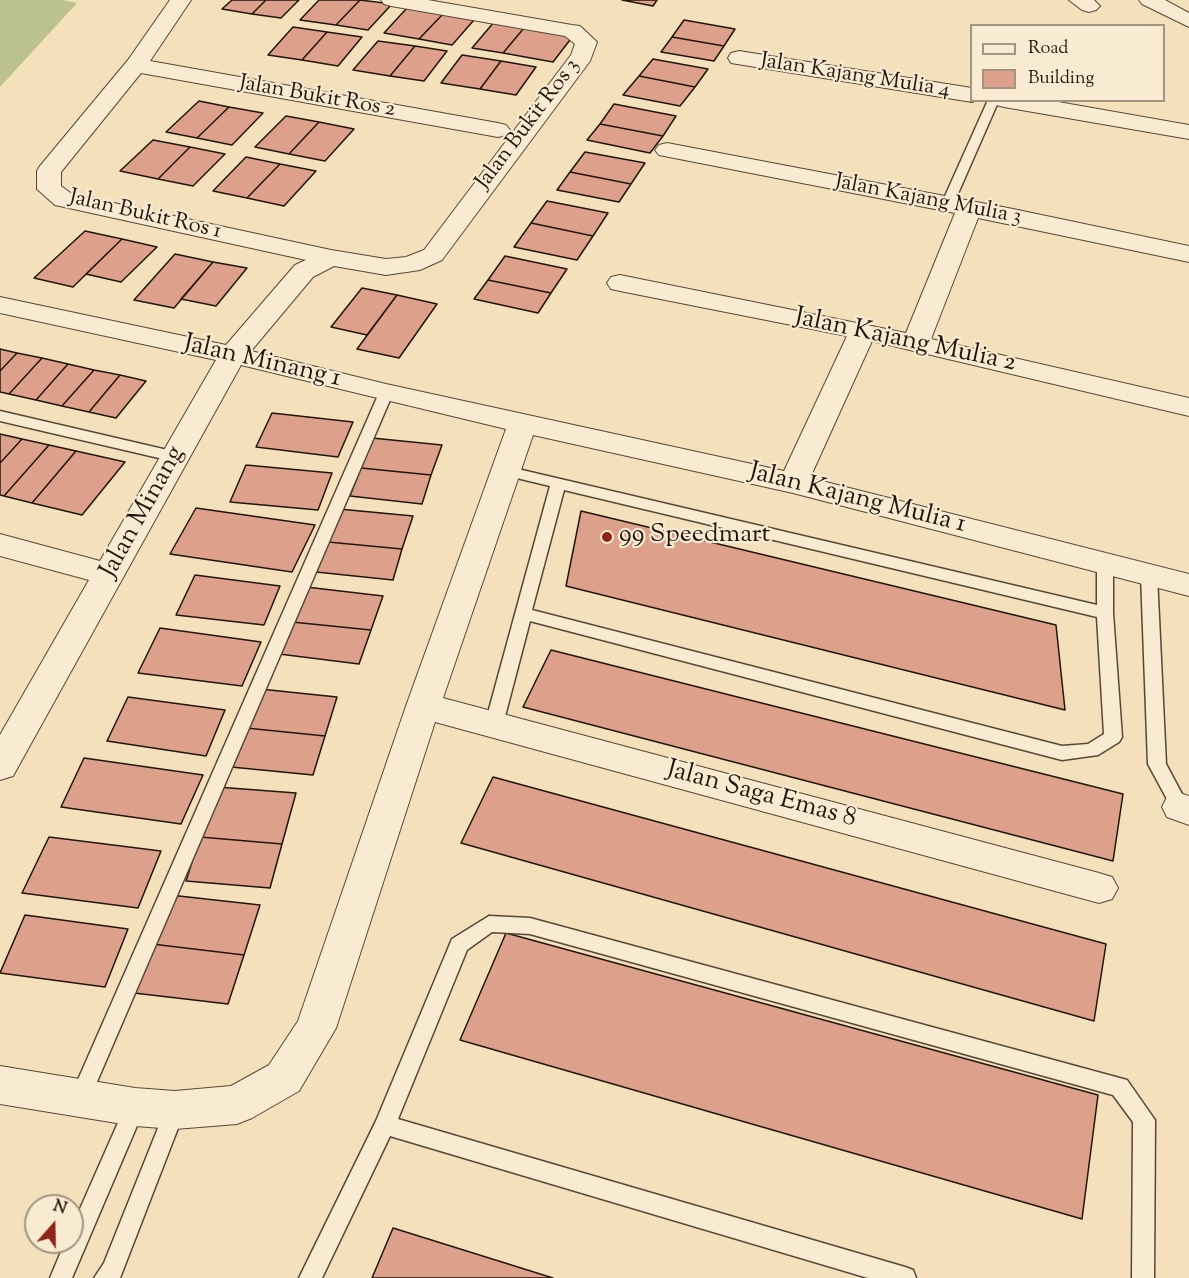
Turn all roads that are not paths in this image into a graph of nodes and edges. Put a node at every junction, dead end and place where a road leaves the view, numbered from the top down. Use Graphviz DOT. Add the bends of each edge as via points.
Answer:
graph roads {
  1 [pos="181,0"];
  2 [pos="391,0"];
  3 [pos="1149,0"];
  4 [pos="1189,21"];
  5 [pos="739,58"];
  6 [pos="136,65"];
  7 [pos="970,95"];
  8 [pos="993,102"];
  9 [pos="1016,102"];
  10 [pos="498,130"];
  11 [pos="1189,132"];
  12 [pos="667,150"];
  13 [pos="958,207"];
  14 [pos="1189,254"];
  15 [pos="331,258"];
  16 [pos="303,262"];
  17 [pos="620,283"];
  18 [pos="0,305"];
  19 [pos="863,331"];
  20 [pos="916,342"];
  21 [pos="233,355"];
  22 [pos="386,393"];
  23 [pos="1189,407"];
  24 [pos="0,416"];
  25 [pos="523,423"];
  26 [pos="176,457"];
  27 [pos="505,471"];
  28 [pos="558,483"];
  29 [pos="793,483"];
  30 [pos="0,545"];
  31 [pos="1105,561"];
  32 [pos="1149,574"];
  33 [pos="110,575"];
  34 [pos="1189,585"];
  35 [pos="522,613"];
  36 [pos="1105,613"];
  37 [pos="423,706"];
  38 [pos="494,723"];
  39 [pos="0,766"];
  40 [pos="1184,809"];
  41 [pos="1099,888"];
  42 [pos="0,1085"];
  43 [pos="80,1098"];
  44 [pos="135,1107"];
  45 [pos="175,1110"];
  46 [pos="385,1125"];
  47 [pos="61,1278"];
  48 [pos="105,1278"];
  49 [pos="310,1278"];
  50 [pos="905,1278"];
  51 [pos="1143,1278"];
  1 -- 6 [label="street, Jalan Bukit Ros 1"];
  2 -- 15 [label="street, Jalan Bukit Ros 3" via="572,32 586,42 582,56 433,255 411,264 387,267"];
  3 -- 4 [label="street"];
  5 -- 7 [label="street, Jalan Kajang Mulia 4"];
  6 -- 10 [label="street, Jalan Bukit Ros 2"];
  6 -- 16 [label="street, Jalan Bukit Ros 1" via="49,171 49,189 64,200"];
  8 -- 13 [label="lane"];
  9 -- 11 [label="street"];
  12 -- 13 [label="street, Jalan Kajang Mulia 3"];
  13 -- 14 [label="street, Jalan Kajang Mulia 3"];
  13 -- 20 [label="street"];
  15 -- 16 [label="street, Jalan Minang"];
  16 -- 21 [label="street, Jalan Minang"];
  17 -- 19 [label="street, Jalan Kajang Mulia 2"];
  18 -- 21 [label="street, Jalan Minang 1"];
  19 -- 20 [label="street, Jalan Kajang Mulia 2"];
  19 -- 29 [label="street"];
  20 -- 23 [label="street, Jalan Kajang Mulia 2"];
  21 -- 22 [label="street, Jalan Minang 1"];
  21 -- 26 [label="street, Jalan Minang"];
  22 -- 25 [label="street, Jalan Minang 1"];
  22 -- 43 [label="lane"];
  24 -- 26 [label="lane"];
  25 -- 27 [label="street"];
  25 -- 29 [label="street, Jalan Kajang Mulia 1"];
  26 -- 33 [label="street, Jalan Minang"];
  27 -- 28 [label="lane"];
  27 -- 37 [label="street"];
  28 -- 35 [label="lane"];
  28 -- 36 [label="lane"];
  29 -- 31 [label="street, Jalan Kajang Mulia 1"];
  30 -- 33 [label="street"];
  31 -- 32 [label="street, Jalan Kajang Mulia 1"];
  31 -- 36 [label="lane"];
  32 -- 34 [label="street, Jalan Kajang Mulia 1"];
  32 -- 40 [label="lane" via="1157,764"];
  33 -- 39 [label="street, Jalan Minang"];
  35 -- 36 [label="lane" via="1062,753 1092,750 1113,737"];
  35 -- 38 [label="lane"];
  37 -- 38 [label="street, Jalan Saga Emas 8"];
  37 -- 45 [label="street" via="316,1028 284,1078 237,1105"];
  38 -- 41 [label="street, Jalan Saga Emas 8"];
  42 -- 43 [label="street"];
  43 -- 44 [label="street"];
  44 -- 45 [label="street"];
  44 -- 47 [label="lane"];
  45 -- 48 [label="lane" via="112,1270"];
  46 -- 49 [label="lane"];
  46 -- 50 [label="lane"];
  46 -- 51 [label="lane" via="459,945 489,924 530,926 1120,1087 1144,1120"];
}
